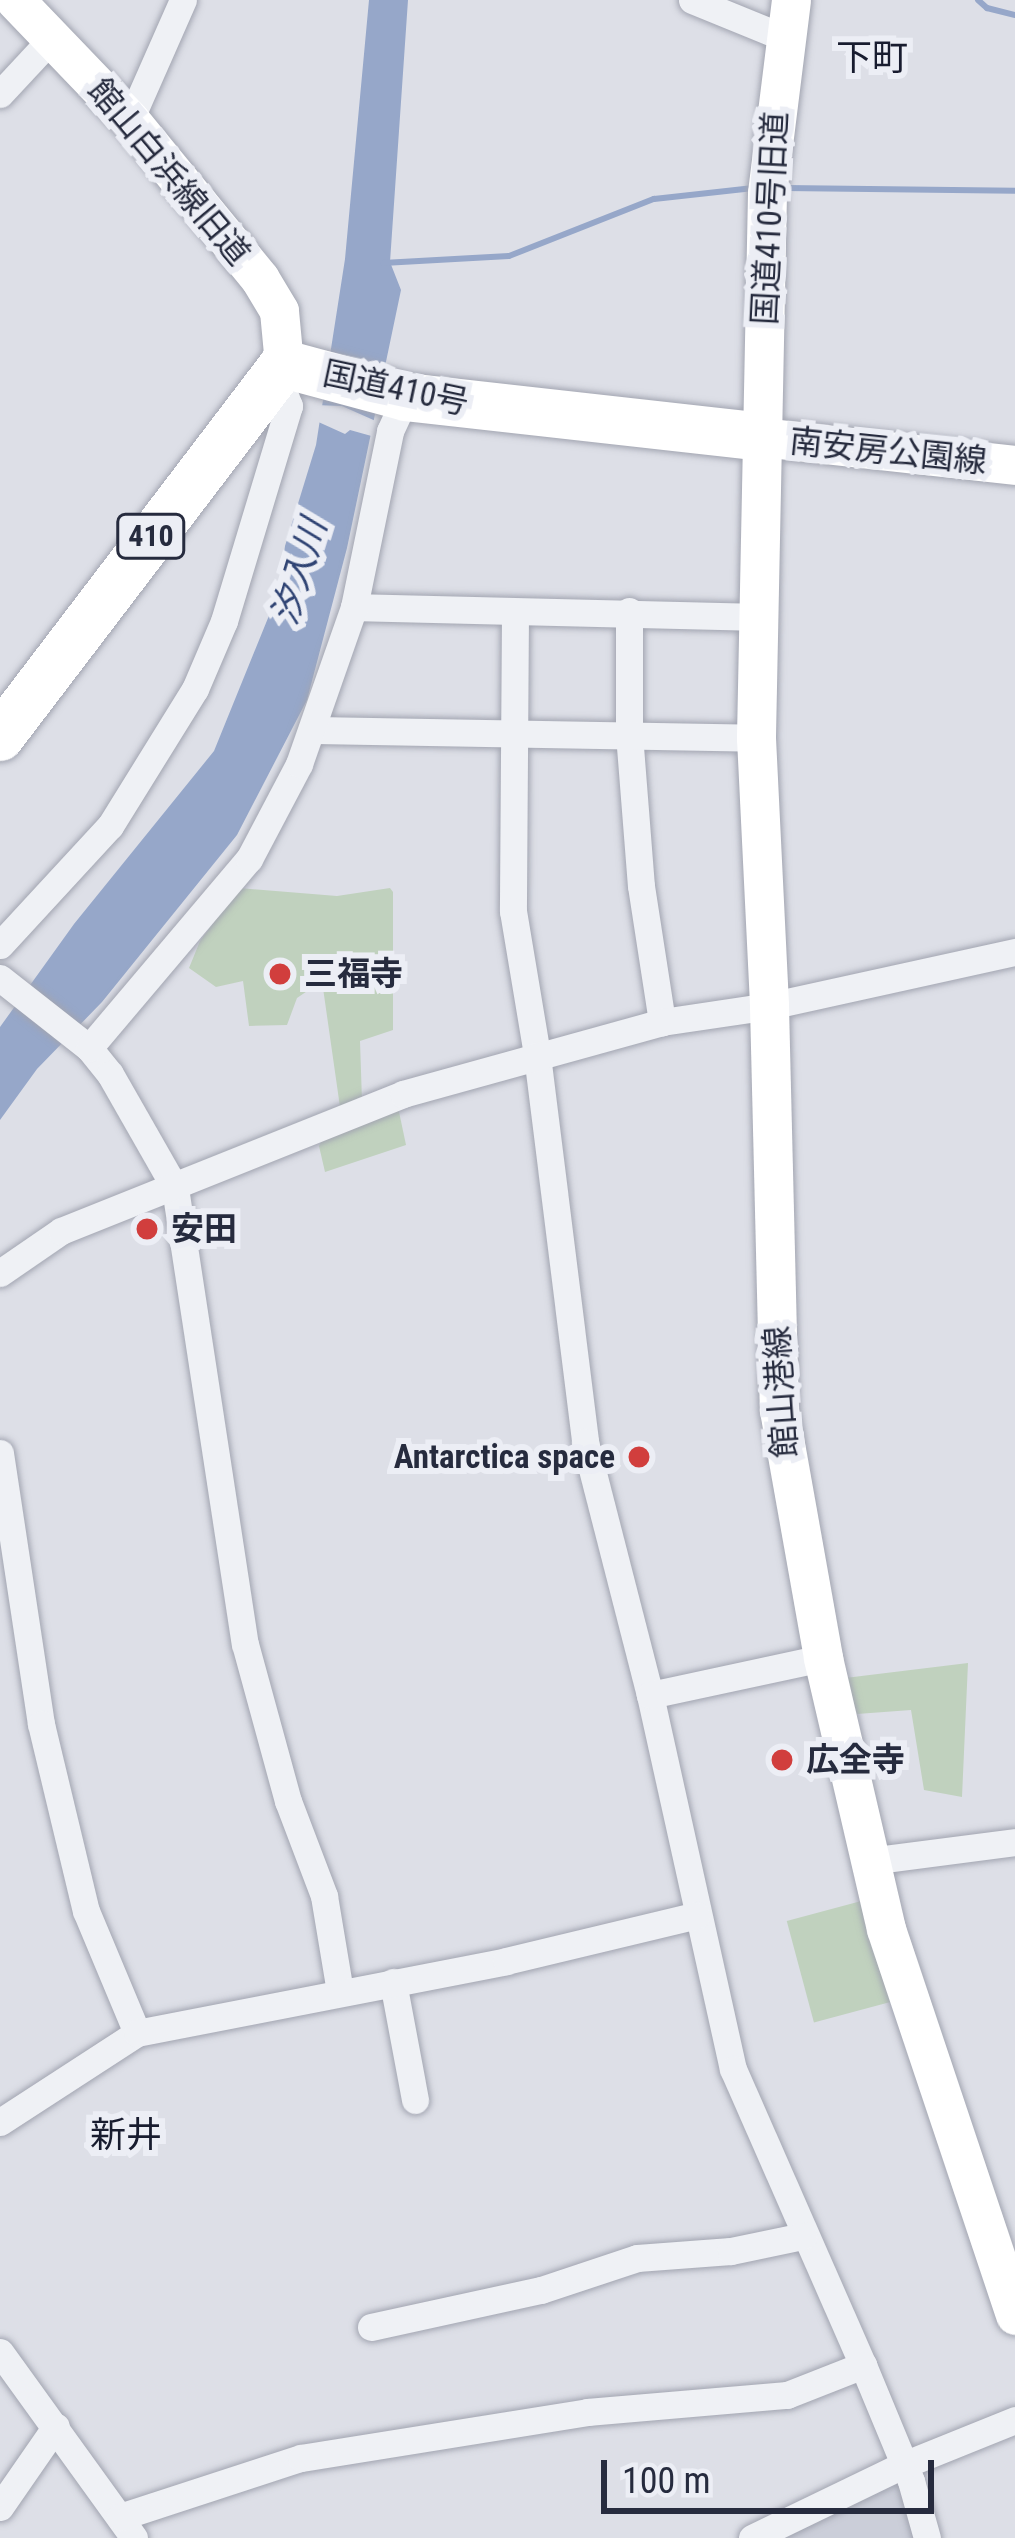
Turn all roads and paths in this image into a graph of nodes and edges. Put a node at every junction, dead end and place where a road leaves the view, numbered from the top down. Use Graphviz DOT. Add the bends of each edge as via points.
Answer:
graph roads {
  1 [pos="15,0"];
  2 [pos="183,0"];
  3 [pos="692,0"];
  4 [pos="788,19"];
  5 [pos="52,38"];
  6 [pos="0,94"];
  7 [pos="130,120"];
  8 [pos="292,368"];
  9 [pos="394,394"];
  10 [pos="761,437"];
  11 [pos="1015,465"];
  12 [pos="354,607"];
  13 [pos="629,611"];
  14 [pos="515,613"];
  15 [pos="758,617"];
  16 [pos="314,730"];
  17 [pos="629,734"];
  18 [pos="512,736"];
  19 [pos="0,737"];
  20 [pos="756,738"];
  21 [pos="0,944"];
  22 [pos="1015,952"];
  23 [pos="9,984"];
  24 [pos="770,1006"];
  25 [pos="662,1022"];
  26 [pos="82,1044"];
  27 [pos="537,1055"];
  28 [pos="175,1188"];
  29 [pos="0,1273"];
  30 [pos="0,1453"];
  31 [pos="823,1658"];
  32 [pos="650,1696"];
  33 [pos="1015,1842"];
  34 [pos="869,1861"];
  35 [pos="697,1915"];
  36 [pos="393,1982"];
  37 [pos="340,1992"];
  38 [pos="137,2033"];
  39 [pos="415,2100"];
  40 [pos="0,2122"];
  41 [pos="803,2236"];
  42 [pos="1015,2315"];
  43 [pos="371,2327"];
  44 [pos="0,2352"];
  45 [pos="863,2365"];
  46 [pos="1015,2420"];
  47 [pos="56,2426"];
  48 [pos="901,2466"];
  49 [pos="0,2507"];
  50 [pos="127,2528"];
  51 [pos="752,2538"];
  52 [pos="928,2538"];
  1 -- 5 [label="main road, 館山白浜線旧道"];
  2 -- 7 [label="street"];
  3 -- 4 [label="street"];
  4 -- 10 [label="main road, 国道410号旧道" via="767,188"];
  5 -- 6 [label="street"];
  5 -- 7 [label="main road, 館山白浜線旧道"];
  7 -- 8 [label="main road, 館山白浜線旧道" via="272,297"];
  8 -- 9 [label="highway, 国道410号"];
  8 -- 19 [label="highway, 国道410号 / 410"];
  8 -- 21 [label="street" via="289,406 224,621 195,689 110,826"];
  9 -- 10 [label="highway, 国道410号"];
  9 -- 12 [label="street"];
  10 -- 11 [label="main road, 南安房公園線"];
  10 -- 15 [label="main road, 館山港線"];
  12 -- 14 [label="street"];
  12 -- 16 [label="street"];
  13 -- 14 [label="street"];
  13 -- 15 [label="street"];
  13 -- 17 [label="street"];
  14 -- 18 [label="street"];
  15 -- 20 [label="main road, 館山港線"];
  16 -- 18 [label="street"];
  16 -- 26 [label="street" via="250,860"];
  17 -- 18 [label="street"];
  17 -- 20 [label="street"];
  17 -- 25 [label="street"];
  18 -- 27 [label="street" via="513,911"];
  20 -- 24 [label="main road, 館山港線"];
  22 -- 24 [label="street"];
  23 -- 26 [label="street"];
  24 -- 25 [label="street"];
  24 -- 31 [label="main road, 館山港線" via="779,1410"];
  25 -- 27 [label="street"];
  26 -- 28 [label="street" via="110,1073"];
  27 -- 28 [label="street" via="404,1094"];
  27 -- 32 [label="street" via="585,1442"];
  28 -- 29 [label="street" via="62,1231"];
  28 -- 37 [label="street" via="245,1644 324,1896"];
  30 -- 38 [label="street" via="40,1724 86,1910"];
  31 -- 32 [label="street"];
  31 -- 34 [label="main road, 館山港線"];
  32 -- 35 [label="street"];
  33 -- 34 [label="street"];
  34 -- 42 [label="main road, 館山港線"];
  35 -- 36 [label="street"];
  35 -- 41 [label="street" via="733,2069"];
  36 -- 37 [label="street"];
  36 -- 39 [label="street"];
  37 -- 38 [label="street"];
  38 -- 40 [label="street"];
  41 -- 43 [label="street" via="637,2258 541,2290"];
  41 -- 45 [label="street"];
  44 -- 47 [label="street"];
  45 -- 48 [label="street"];
  45 -- 50 [label="street" via="787,2395 587,2412 302,2458"];
  46 -- 48 [label="street"];
  47 -- 49 [label="street"];
  47 -- 50 [label="street"];
  48 -- 51 [label="street"];
  48 -- 52 [label="street"];
}
